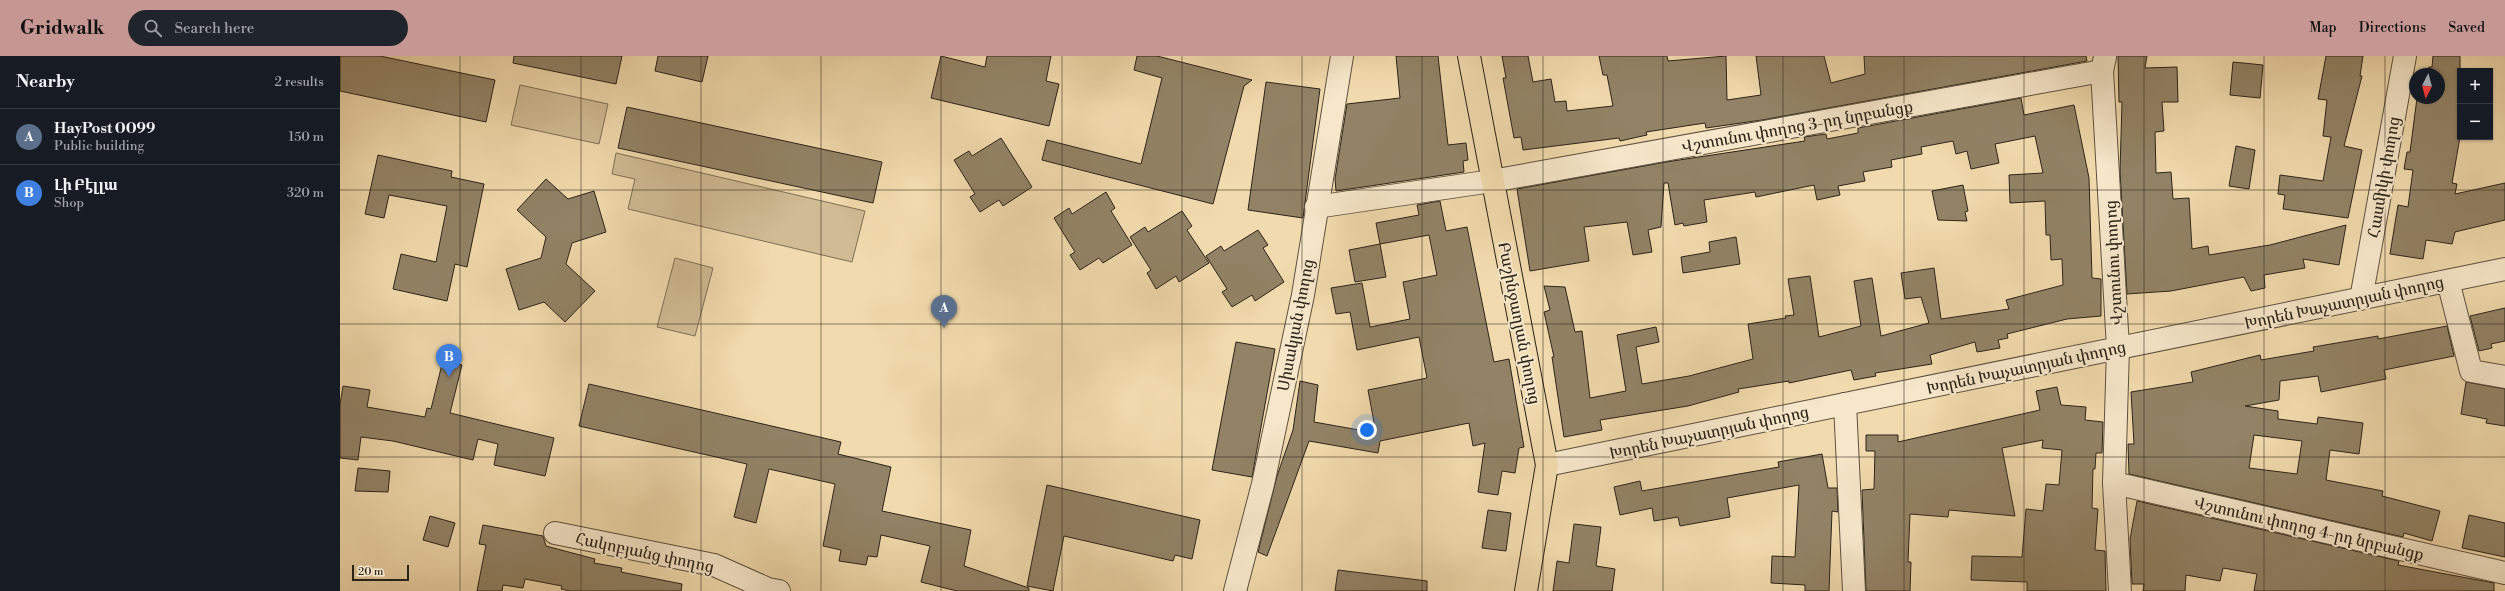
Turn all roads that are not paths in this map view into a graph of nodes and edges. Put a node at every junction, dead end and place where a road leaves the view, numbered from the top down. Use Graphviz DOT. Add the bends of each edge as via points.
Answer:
graph roads {
  1 [pos="1342,56"];
  2 [pos="1469,56"];
  3 [pos="2405,56"];
  4 [pos="2104,64"];
  5 [pos="1492,181"];
  6 [pos="1316,206"];
  7 [pos="2505,269"];
  8 [pos="2448,280"];
  9 [pos="2361,299"];
  10 [pos="2118,348"];
  11 [pos="2505,377"];
  12 [pos="1845,404"];
  13 [pos="1547,465"];
  14 [pos="2114,483"];
  15 [pos="555,533"];
  16 [pos="2505,573"];
  17 [pos="778,591"];
  18 [pos="1235,591"];
  19 [pos="1526,591"];
  20 [pos="1854,591"];
  21 [pos="2120,591"];
  1 -- 6 [label="street, Սիսակյան փողոց"];
  2 -- 5 [label="main road, Բաշինջաղյան փողոց"];
  3 -- 9 [label="street, Հասմիկի փողոց"];
  4 -- 5 [label="street, Վշտունու փողոց 3-րդ նրբանցք"];
  4 -- 10 [label="street, Վշտունու փողոց"];
  5 -- 6 [label="street, Վշտունու փողոց 3-րդ նրբանցք"];
  5 -- 13 [label="main road, Բաշինջաղյան փողոց"];
  6 -- 18 [label="street, Սիսակյան փողոց" via="1300,310 1263,484"];
  7 -- 8 [label="street, Խորեն Խաչատրյան փողոց"];
  8 -- 9 [label="street, Խորեն Խաչատրյան փողոց"];
  8 -- 11 [label="street" via="2471,371"];
  9 -- 10 [label="street, Խորեն Խաչատրյան փողոց"];
  10 -- 12 [label="street, Խորեն Խաչատրյան փողոց"];
  10 -- 14 [label="street, Վշտունու փողոց"];
  12 -- 13 [label="street, Խորեն Խաչատրյան փողոց"];
  12 -- 20 [label="street"];
  13 -- 19 [label="main road, Բաշինջաղյան փողոց"];
  14 -- 16 [label="street, Վշտունու փողոց 4-րդ նրբանցք"];
  14 -- 21 [label="street, Վշտունու փողոց"];
  15 -- 17 [label="street, Հակոբյանց փողոց" via="714,565"];
}
